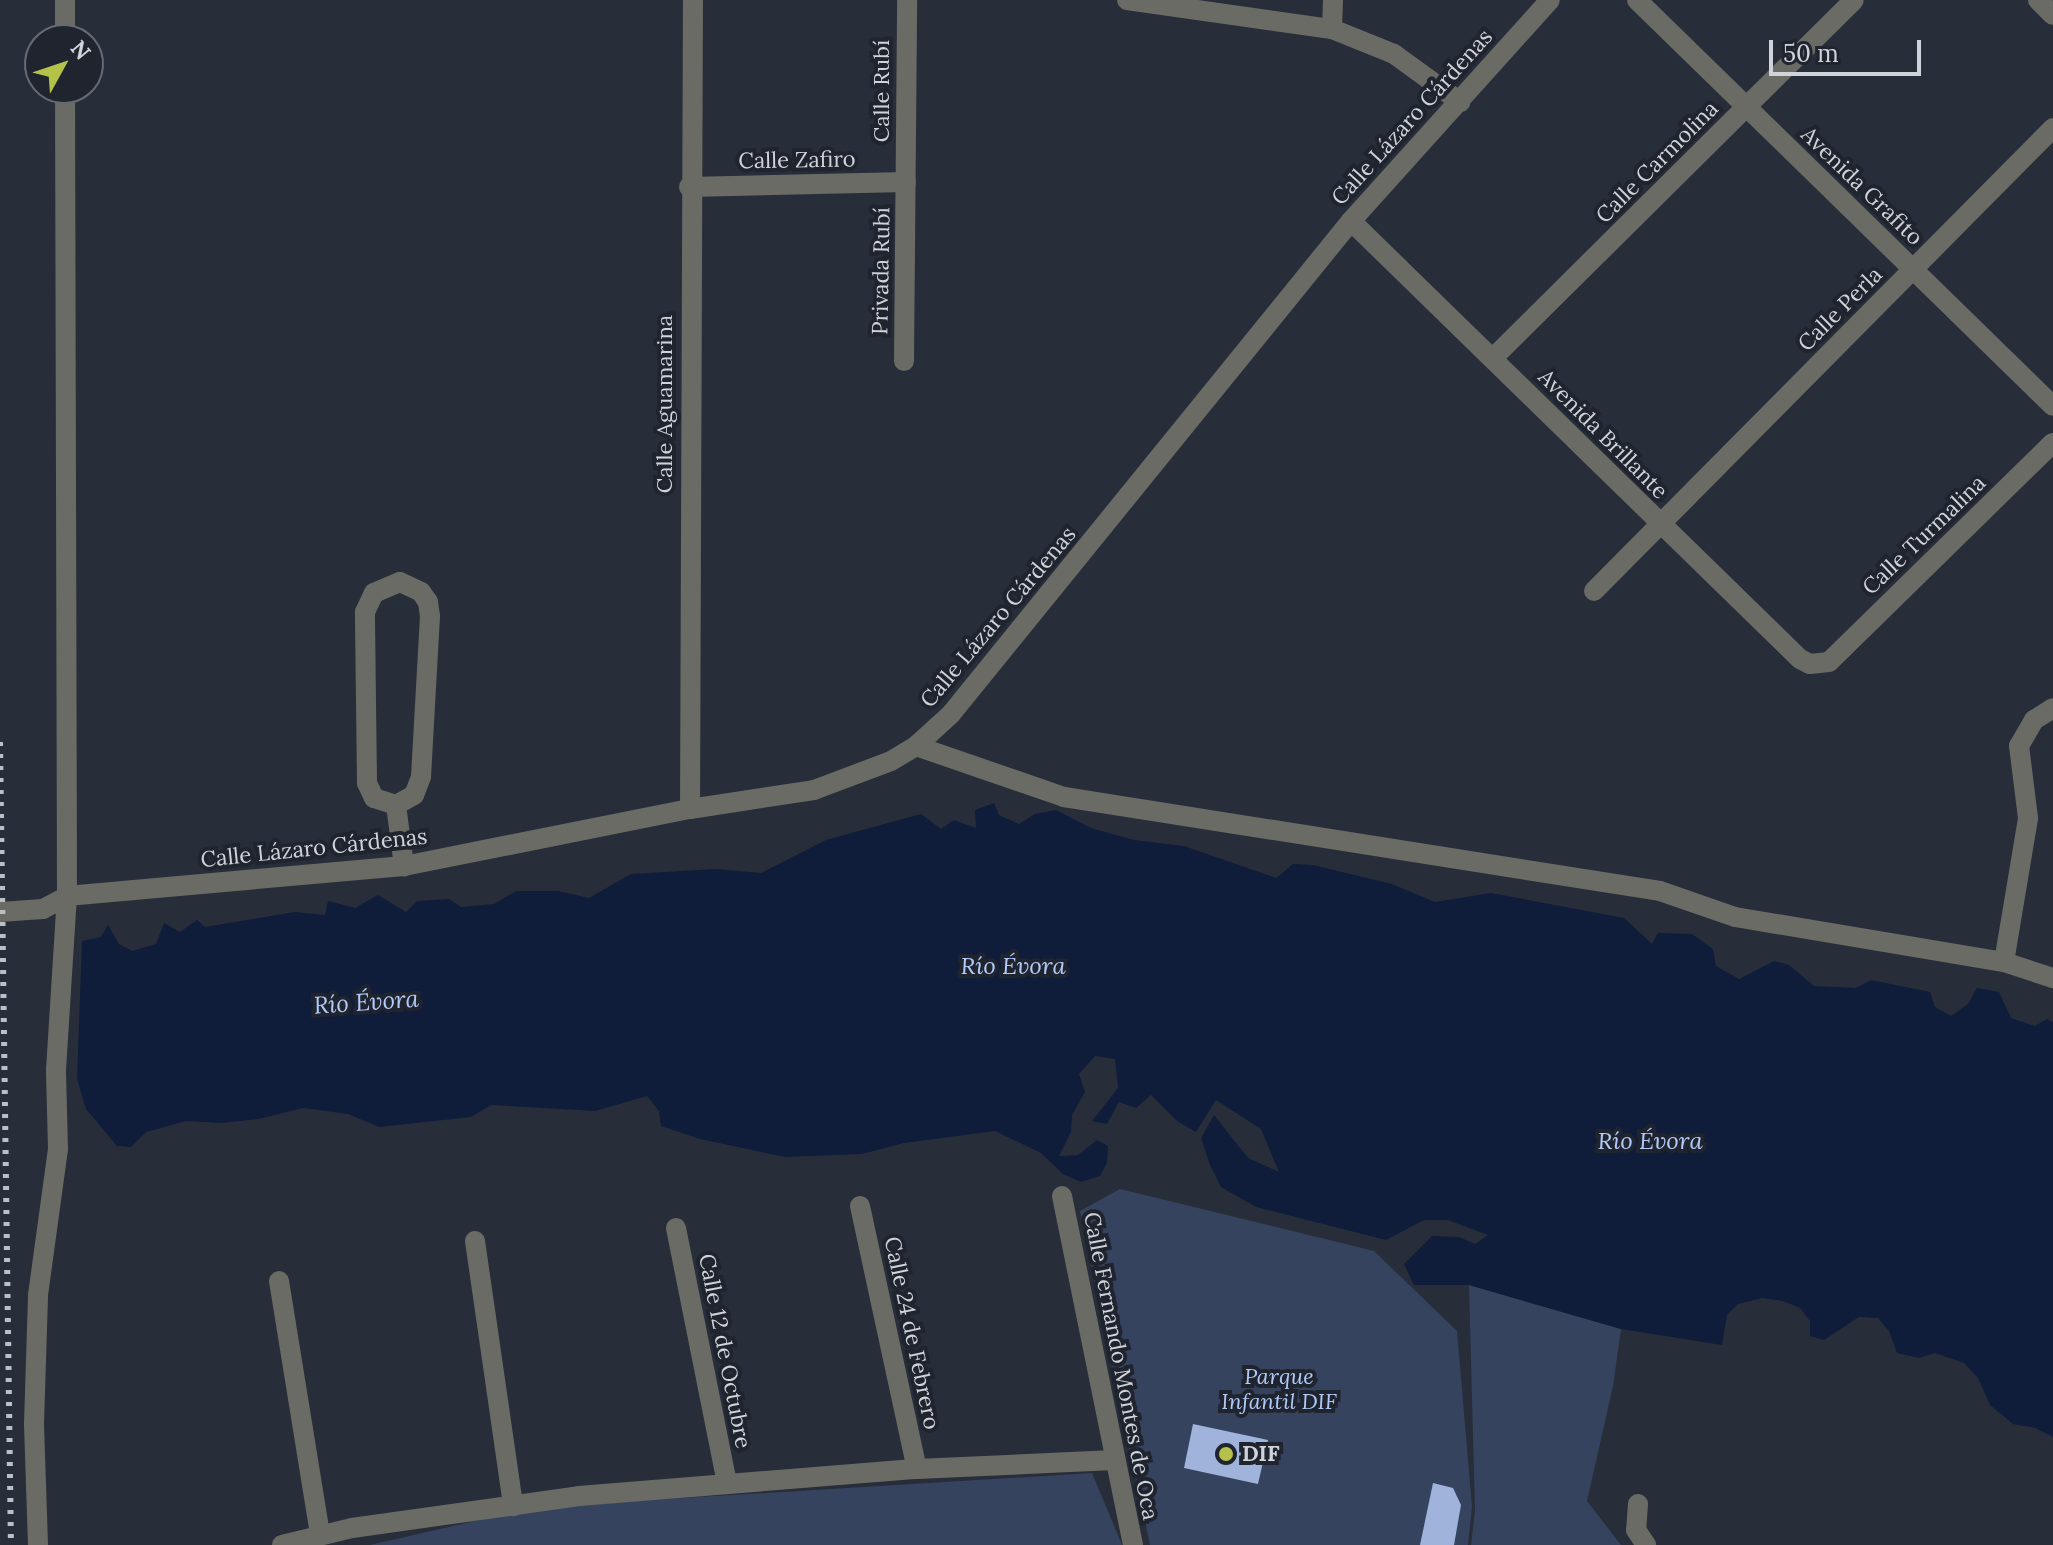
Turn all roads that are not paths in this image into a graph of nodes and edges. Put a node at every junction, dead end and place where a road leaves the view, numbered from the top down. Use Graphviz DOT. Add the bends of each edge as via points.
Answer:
graph roads {
  1 [pos="65,0"];
  2 [pos="693,0"];
  3 [pos="907,0"];
  4 [pos="1127,0"];
  5 [pos="1333,0"];
  6 [pos="1550,0"];
  7 [pos="1637,0"];
  8 [pos="1854,0"];
  9 [pos="2038,0"];
  10 [pos="2053,15"];
  11 [pos="65,24"];
  12 [pos="1332,29"];
  13 [pos="1460,102"];
  14 [pos="65,104"];
  15 [pos="1746,107"];
  16 [pos="2053,128"];
  17 [pos="906,182"];
  18 [pos="689,187"];
  19 [pos="1351,221"];
  20 [pos="1913,269"];
  21 [pos="1493,358"];
  22 [pos="904,361"];
  23 [pos="2053,406"];
  24 [pos="2053,443"];
  25 [pos="1660,524"];
  26 [pos="1594,591"];
  27 [pos="1829,662"];
  28 [pos="2053,708"];
  29 [pos="916,746"];
  30 [pos="396,805"];
  31 [pos="690,809"];
  32 [pos="404,866"];
  33 [pos="67,896"];
  34 [pos="0,912"];
  35 [pos="2004,962"];
  36 [pos="2053,978"];
  37 [pos="1062,1196"];
  38 [pos="860,1206"];
  39 [pos="676,1228"];
  40 [pos="475,1241"];
  41 [pos="279,1281"];
  42 [pos="1114,1460"];
  43 [pos="917,1469"];
  44 [pos="727,1484"];
  45 [pos="1638,1504"];
  46 [pos="513,1506"];
  47 [pos="320,1535"];
  48 [pos="38,1545"];
  49 [pos="282,1545"];
  50 [pos="1133,1545"];
  51 [pos="1646,1545"];
  1 -- 11 [label="street"];
  2 -- 18 [label="street, Calle Aguamarina"];
  3 -- 17 [label="street, Calle Rubí"];
  4 -- 12 [label="street"];
  5 -- 12 [label="street"];
  6 -- 13 [label="street, Calle Lázaro Cárdenas"];
  7 -- 15 [label="street, Avenida Grafito"];
  8 -- 15 [label="street, Calle Carmolina"];
  9 -- 10 [label="street"];
  12 -- 13 [label="street" via="1394,54"];
  13 -- 19 [label="street, Calle Lázaro Cárdenas"];
  14 -- 33 [label="street"];
  15 -- 20 [label="street, Avenida Grafito"];
  15 -- 21 [label="street, Calle Carmolina"];
  16 -- 20 [label="street, Calle Perla"];
  17 -- 18 [label="street, Calle Zafiro"];
  17 -- 22 [label="street, Privada Rubí"];
  18 -- 31 [label="street, Calle Aguamarina"];
  19 -- 21 [label="street, Avenida Brillante"];
  19 -- 29 [label="street, Calle Lázaro Cárdenas" via="982,677"];
  20 -- 23 [label="street, Avenida Grafito"];
  20 -- 25 [label="street, Calle Perla"];
  21 -- 25 [label="street, Avenida Brillante"];
  24 -- 27 [label="street, Calle Turmalina"];
  25 -- 26 [label="street, Calle Perla"];
  25 -- 27 [label="street, Avenida Brillante" via="1800,659 1821,666"];
  28 -- 35 [label="street" via="2034,720 2019,746 2028,818"];
  29 -- 31 [label="street, Calle Lázaro Cárdenas" via="866,773 814,790"];
  29 -- 35 [label="street" via="1064,797 1641,887 1735,917"];
  30 -- 30 [label="street" via="414,795 421,777 430,616 421,592 400,582 374,593 365,612 367,783 374,798"];
  30 -- 32 [label="street"];
  31 -- 32 [label="street, Calle Lázaro Cárdenas"];
  32 -- 33 [label="street, Calle Lázaro Cárdenas"];
  33 -- 34 [label="street, Calle Lázaro Cárdenas" via="43,909"];
  33 -- 48 [label="street" via="56,1070 58,1149 38,1295"];
  35 -- 36 [label="street"];
  37 -- 42 [label="street, Calle Fernando Montes de Oca"];
  38 -- 43 [label="street, Calle 24 de Febrero"];
  39 -- 44 [label="street, Calle 12 de Octubre"];
  40 -- 46 [label="street"];
  41 -- 47 [label="street"];
  42 -- 43 [label="street"];
  42 -- 50 [label="street, Calle Fernando Montes de Oca"];
  43 -- 44 [label="street"];
  44 -- 46 [label="street"];
  45 -- 51 [label="street" via="1636,1530"];
  46 -- 47 [label="street"];
  47 -- 49 [label="street"];
}
